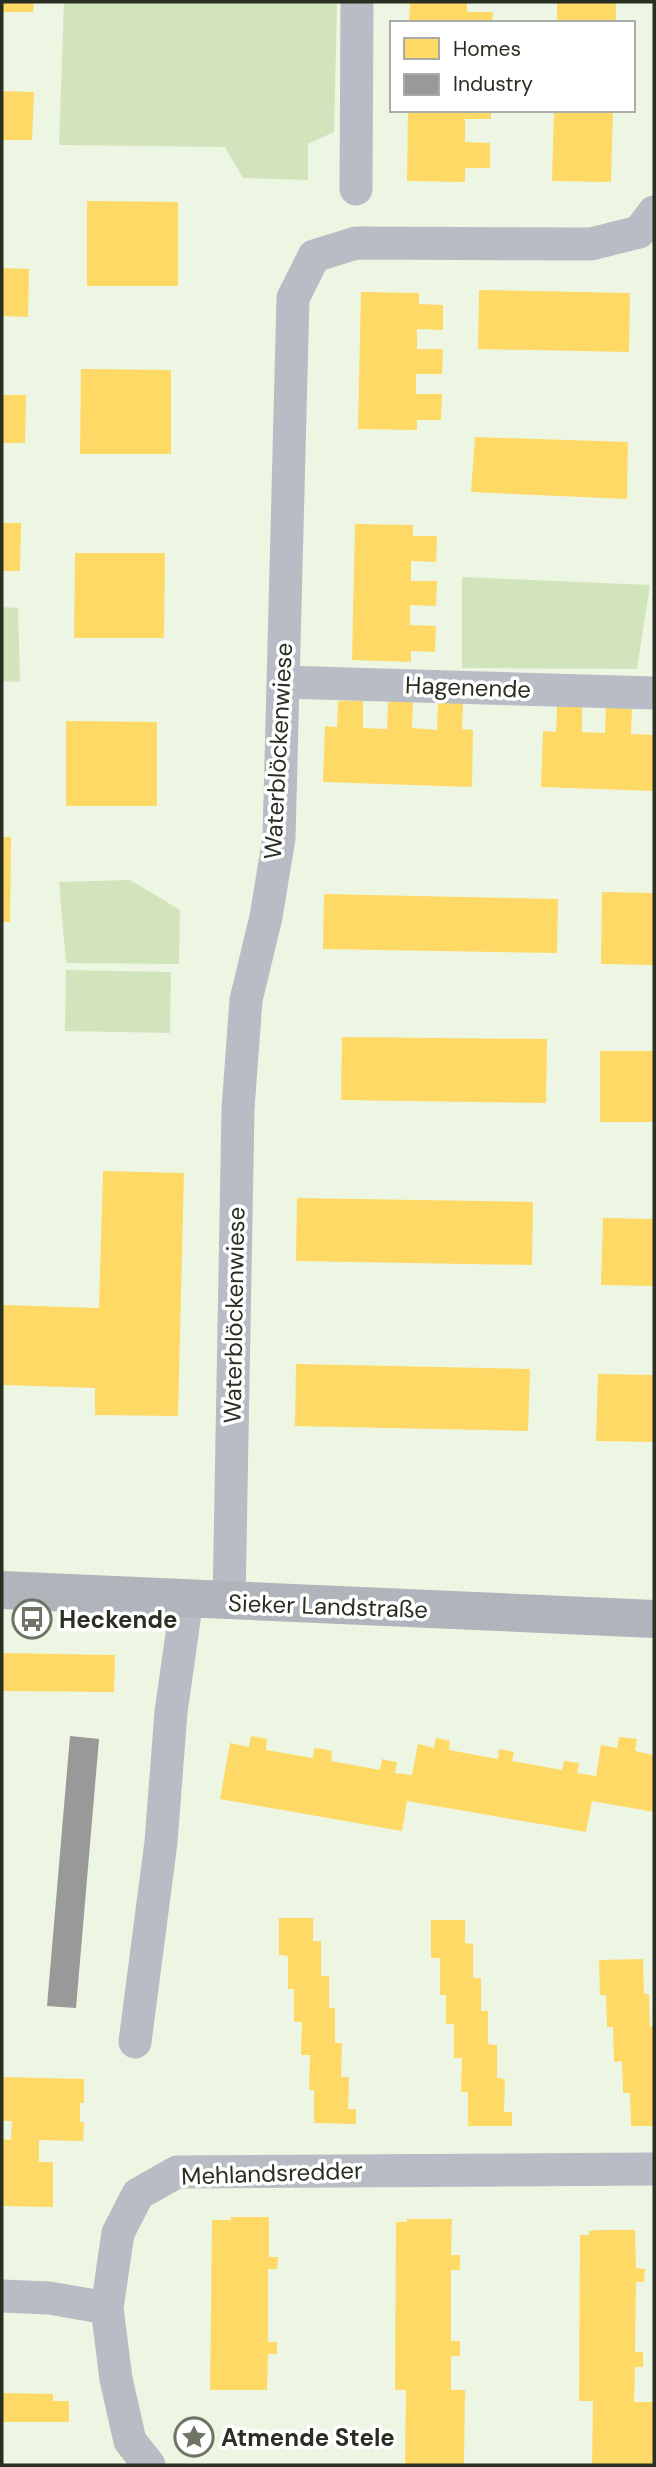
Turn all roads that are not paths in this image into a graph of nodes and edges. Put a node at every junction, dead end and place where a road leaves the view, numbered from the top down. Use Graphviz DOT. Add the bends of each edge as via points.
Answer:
graph roads {
  1 [pos="358,2"];
  2 [pos="356,189"];
  3 [pos="654,212"];
  4 [pos="283,682"];
  5 [pos="654,693"];
  6 [pos="2,1590"];
  7 [pos="187,1600"];
  8 [pos="229,1602"];
  9 [pos="654,1619"];
  10 [pos="135,2042"];
  11 [pos="654,2169"];
  12 [pos="2,2296"];
  13 [pos="107,2308"];
  14 [pos="149,2465"];
  1 -- 2 [label="street"];
  3 -- 4 [label="street, Waterblöckenwiese" via="639,232 591,244 356,243 314,256 293,298"];
  4 -- 5 [label="street, Hagenende"];
  4 -- 8 [label="street, Waterblöckenwiese" via="279,838 246,1000 238,1109"];
  6 -- 7 [label="main road, Sieker Landstraße"];
  7 -- 8 [label="main road, Sieker Landstraße"];
  7 -- 10 [label="street"];
  8 -- 9 [label="main road, Sieker Landstraße"];
  11 -- 13 [label="street, Mehlandsredder" via="177,2172 138,2194 118,2233"];
  12 -- 13 [label="street"];
  13 -- 14 [label="street, Mehlandsredder" via="130,2441"];
}
